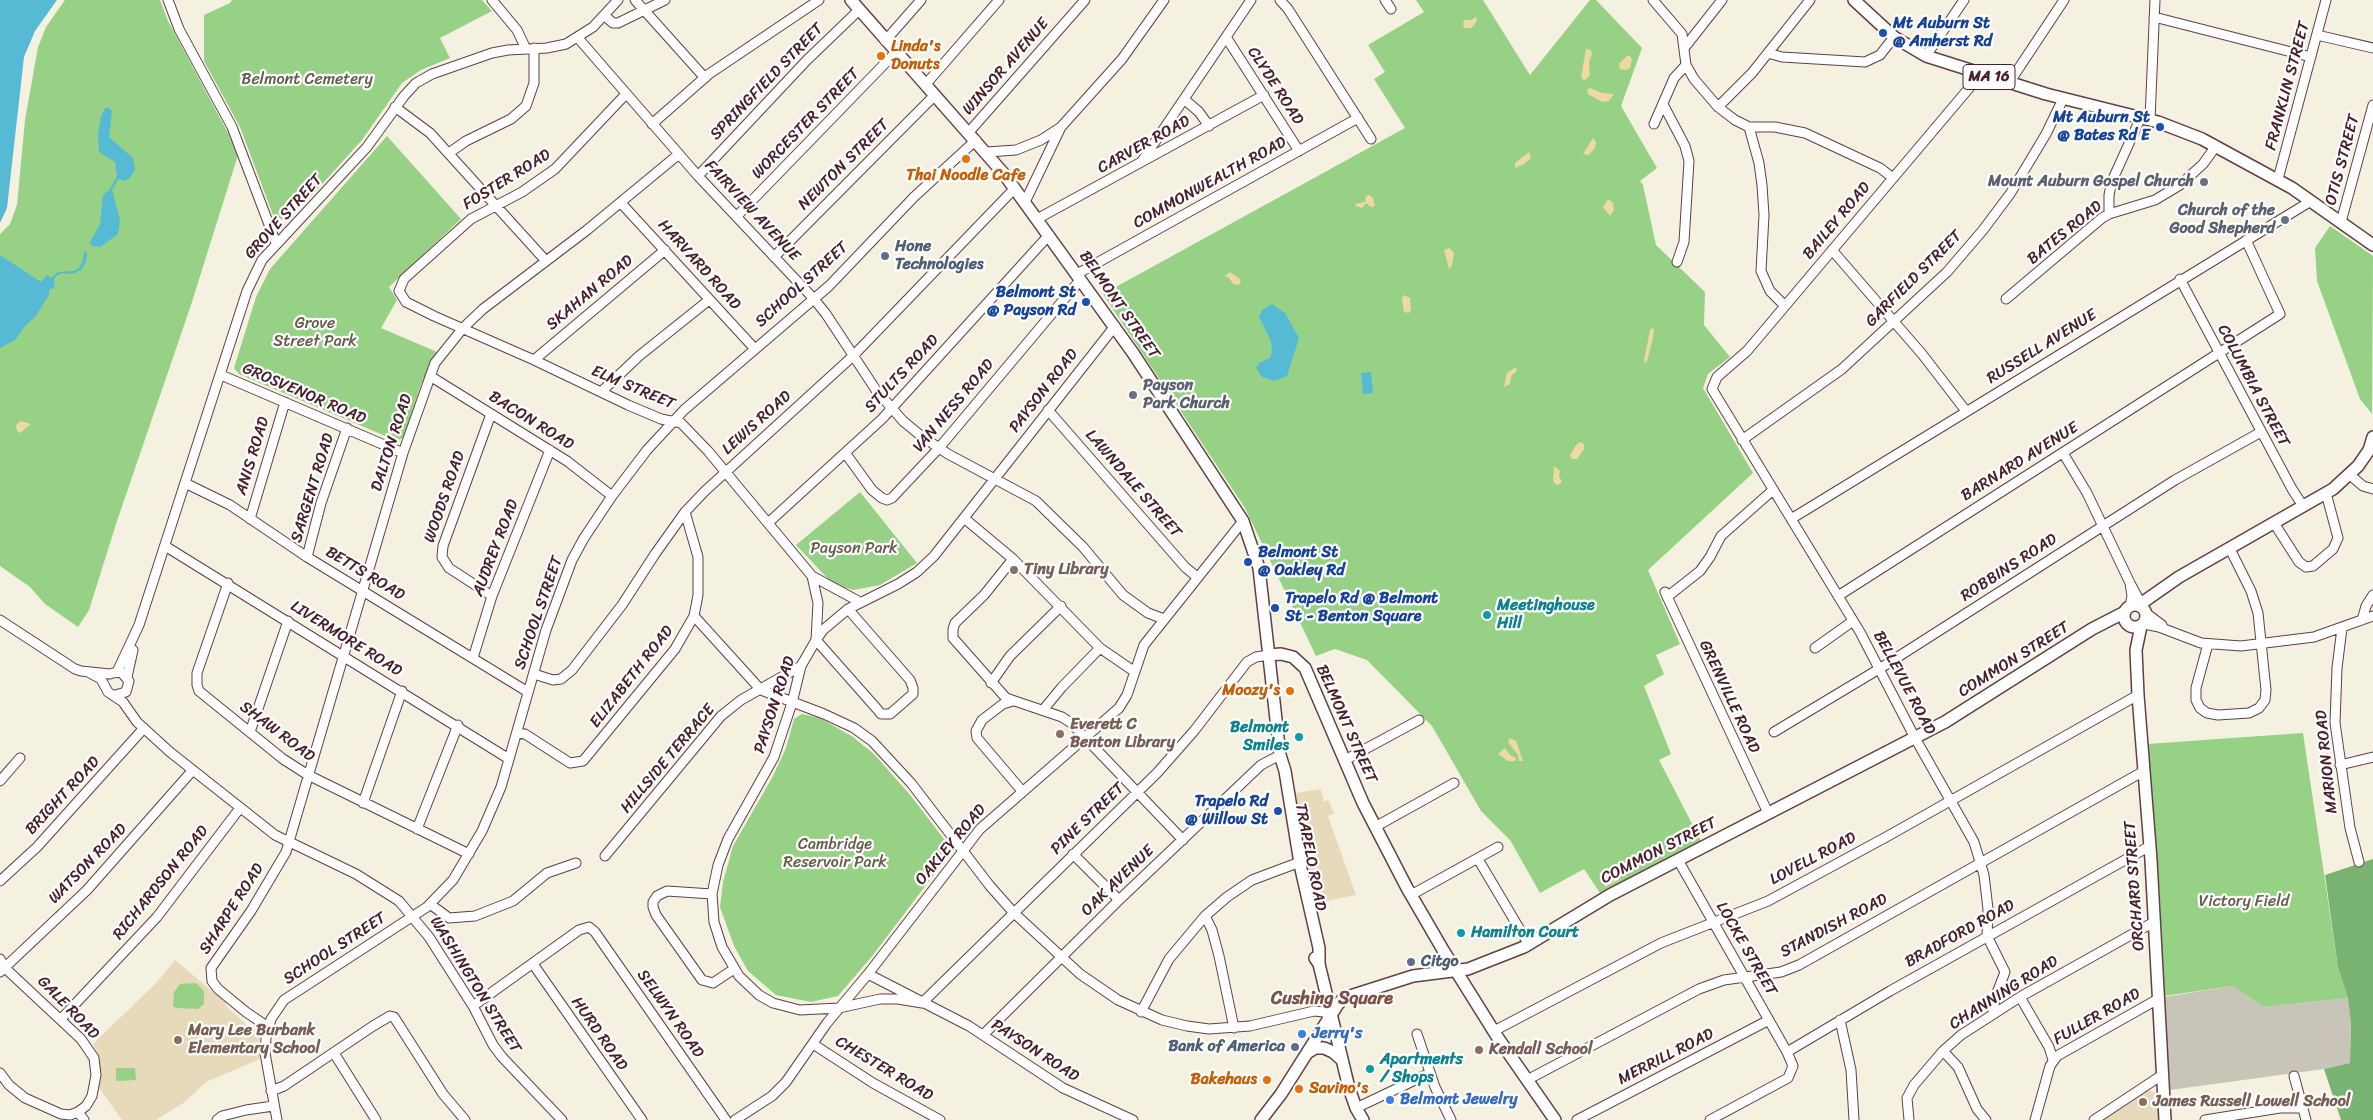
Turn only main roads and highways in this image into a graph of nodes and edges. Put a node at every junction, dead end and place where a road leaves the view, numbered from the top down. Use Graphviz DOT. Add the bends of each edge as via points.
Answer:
graph roads {
  1 [pos="851,0"];
  2 [pos="1859,2"];
  3 [pos="2373,245"];
  4 [pos="2373,437"];
  5 [pos="2139,613"];
  6 [pos="2104,623"];
  7 [pos="2128,625"];
  8 [pos="2136,650"];
  9 [pos="1269,655"];
  10 [pos="1456,970"];
  11 [pos="1331,1016"];
  12 [pos="1306,1054"];
  13 [pos="1341,1060"];
  14 [pos="1356,1114"];
  15 [pos="1261,1120"];
  16 [pos="1363,1120"];
  17 [pos="1555,1120"];
  18 [pos="2165,1120"];
  1 -- 9 [label="main road, BELMONT STREET" via="987,152 1038,219 1115,326 1243,521 1259,568"];
  2 -- 3 [label="main road, MA 16" via="1894,37 1926,56 2063,99 2145,118 2216,146 2278,179"];
  4 -- 5 [label="main road, COMMON STREET" via="2366,454 2350,476 2326,494 2180,577 2160,591"];
  5 -- 6 [label="main road, COMMON STREET"];
  5 -- 7 [label="main road, ORCHARD STREET" via="2124,617"];
  5 -- 8 [label="main road, ORCHARD STREET"];
  6 -- 7 [label="main road"];
  6 -- 10 [label="main road, COMMON STREET" via="1960,713 1599,901 1529,945 1488,962"];
  7 -- 8 [label="main road, ORCHARD STREET"];
  8 -- 18 [label="main road, ORCHARD STREET"];
  9 -- 10 [label="main road, BELMONT STREET" via="1292,657 1305,668 1375,827"];
  9 -- 11 [label="main road, TRAPELO ROAD" via="1296,864 1319,948 1319,964"];
  10 -- 11 [label="main road, COMMON STREET" via="1413,976 1350,995 1339,1002"];
  10 -- 17 [label="main road, BELMONT STREET"];
  11 -- 12 [label="main road, COMMON STREET"];
  11 -- 13 [label="main road, TRAPELO ROAD"];
  12 -- 13 [label="main road" via="1315,1048 1324,1048"];
  12 -- 15 [label="main road, COMMON STREET"];
  13 -- 14 [label="main road, TRAPELO ROAD"];
  14 -- 16 [label="main road, TRAPELO ROAD"];
}
